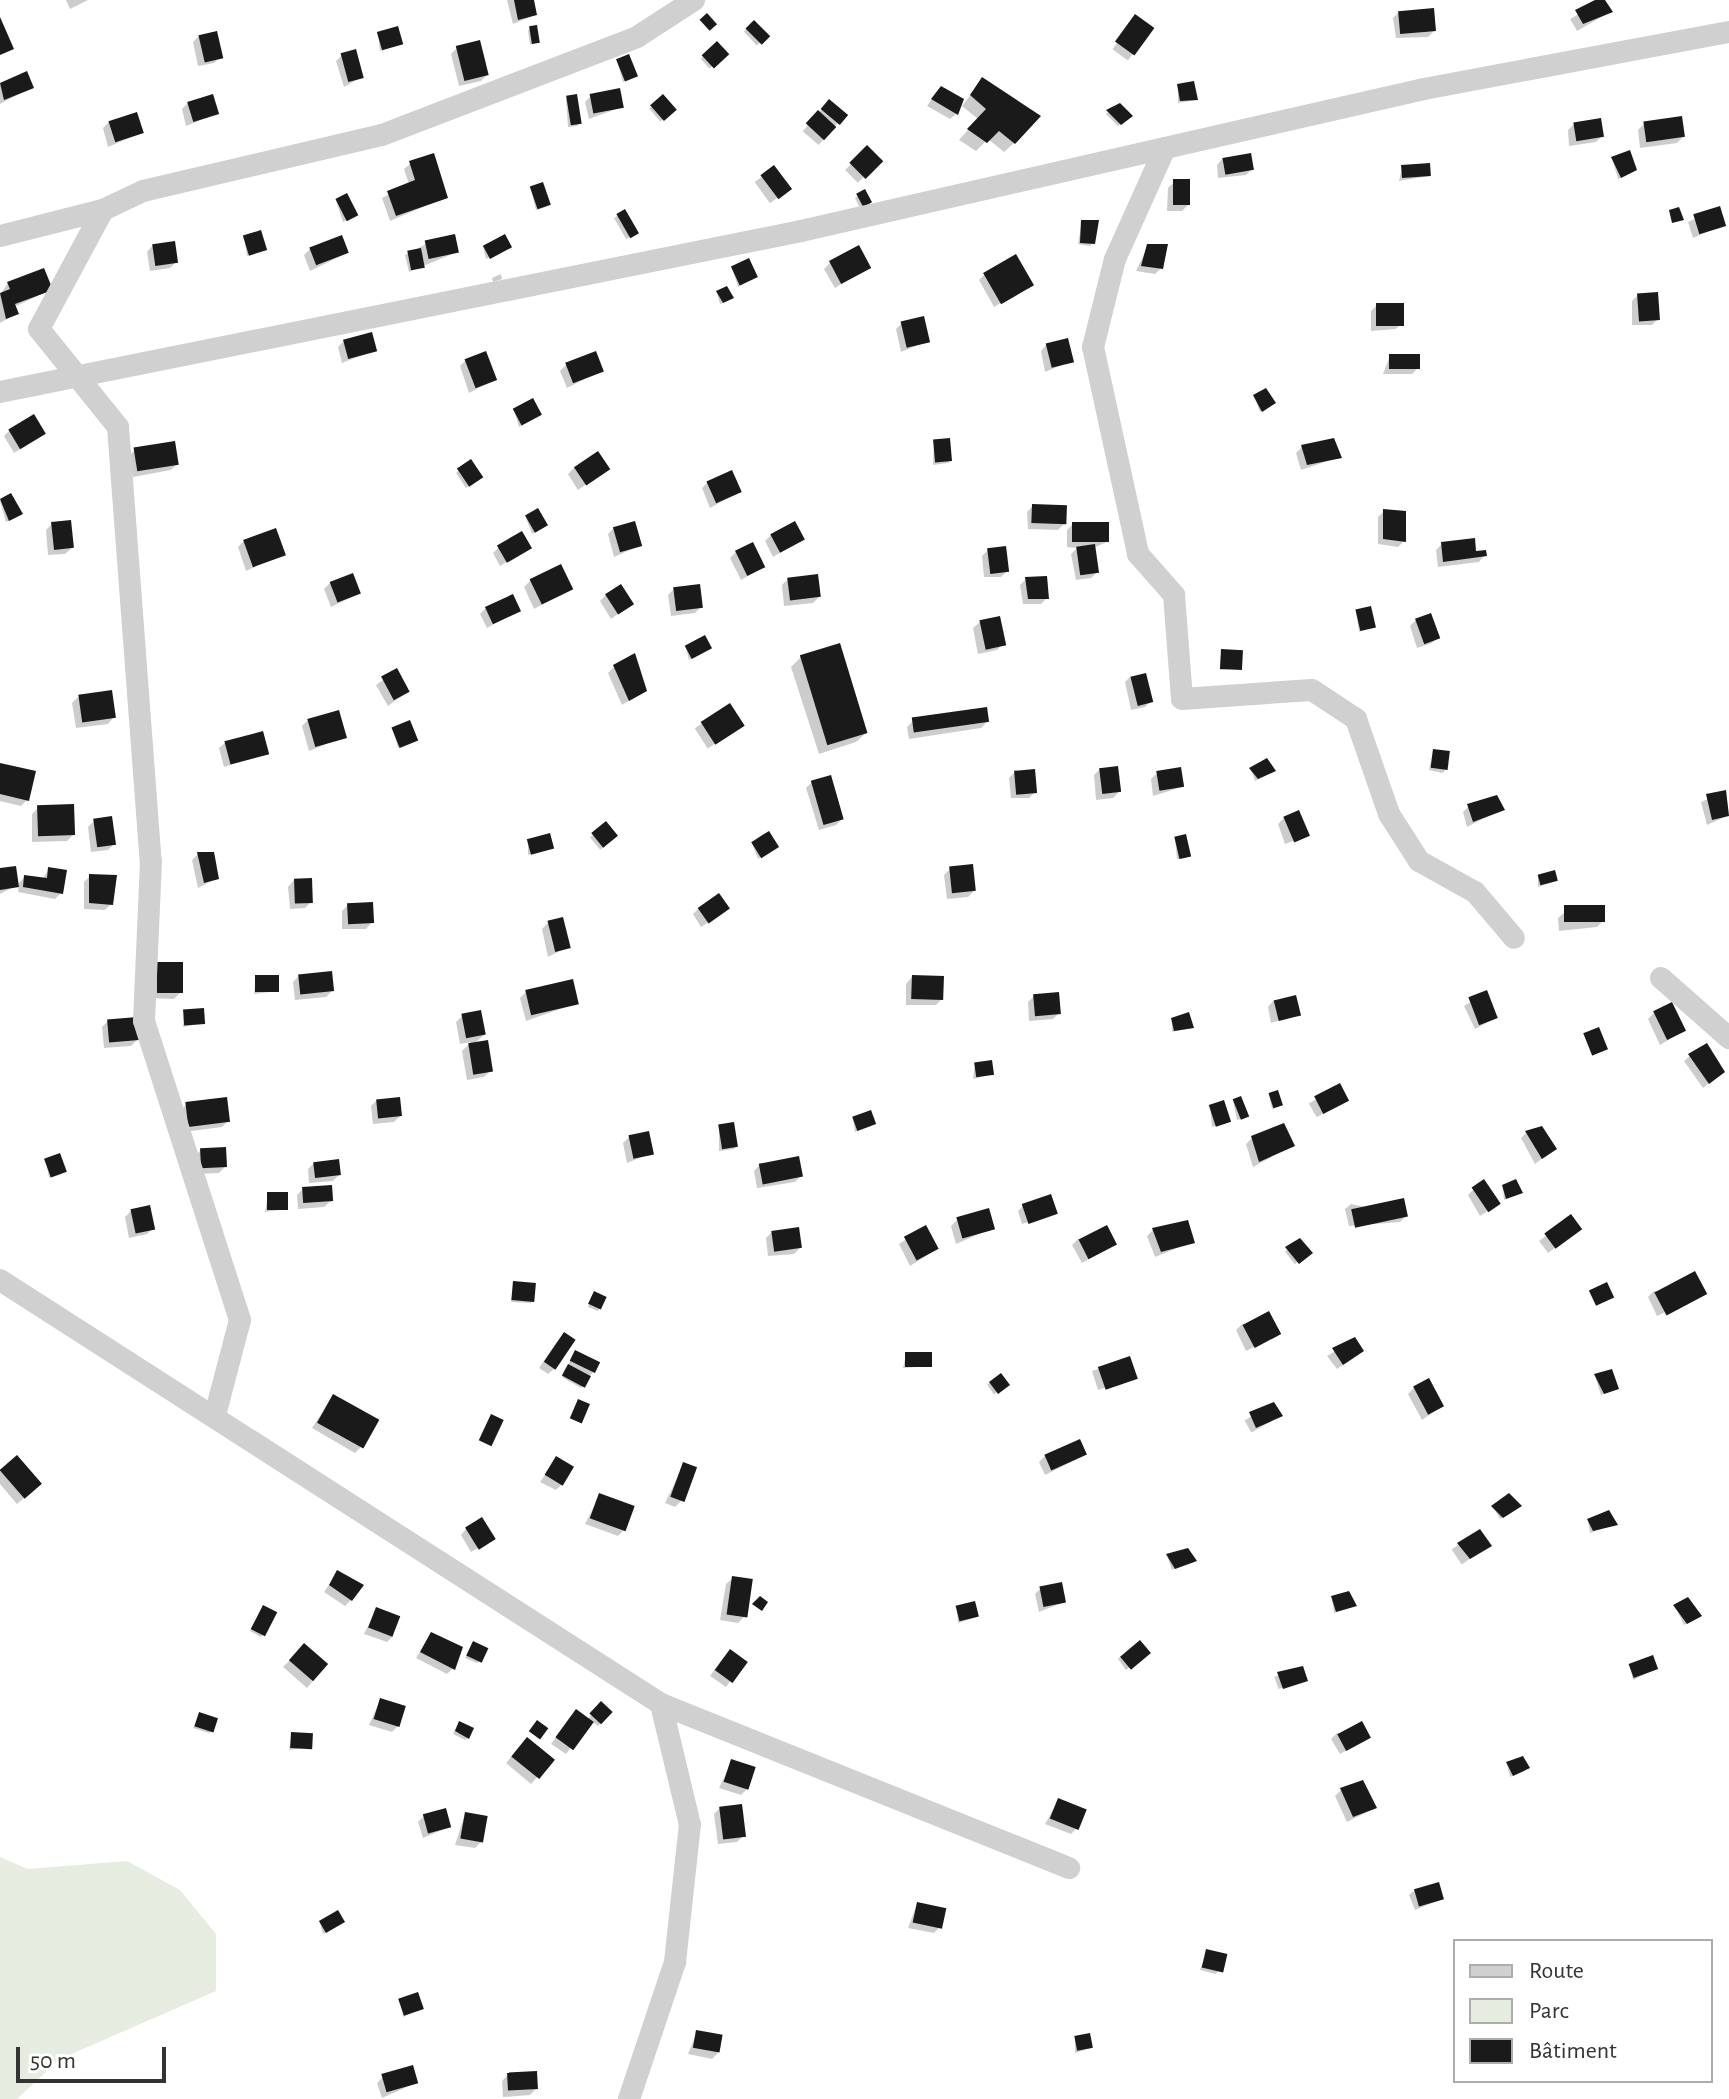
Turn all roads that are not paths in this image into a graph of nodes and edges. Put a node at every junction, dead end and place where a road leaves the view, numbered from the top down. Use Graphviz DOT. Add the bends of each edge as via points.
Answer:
graph roads {
  1 [pos="694,0"];
  2 [pos="1729,32"];
  3 [pos="1165,148"];
  4 [pos="103,210"];
  5 [pos="0,236"];
  6 [pos="80,377"];
  7 [pos="0,392"];
  8 [pos="1514,938"];
  9 [pos="1661,978"];
  10 [pos="1729,1038"];
  11 [pos="0,1280"];
  12 [pos="215,1415"];
  13 [pos="661,1704"];
  14 [pos="1069,1868"];
  15 [pos="629,2099"];
  1 -- 4 [label="street" via="637,37 382,135 143,191"];
  2 -- 3 [label="street" via="1424,89"];
  3 -- 6 [label="street" via="801,231"];
  3 -- 8 [label="street" via="1115,259 1093,347 1138,554 1174,595 1182,699 1312,690 1356,719 1389,814 1419,861 1475,892"];
  4 -- 5 [label="street"];
  4 -- 6 [label="street" via="39,329"];
  6 -- 7 [label="street"];
  6 -- 12 [label="street" via="118,427 151,861 144,1021 240,1320"];
  9 -- 10 [label="street"];
  11 -- 12 [label="street"];
  12 -- 13 [label="street"];
  13 -- 14 [label="street"];
  13 -- 15 [label="street" via="690,1825 675,1962"];
}
